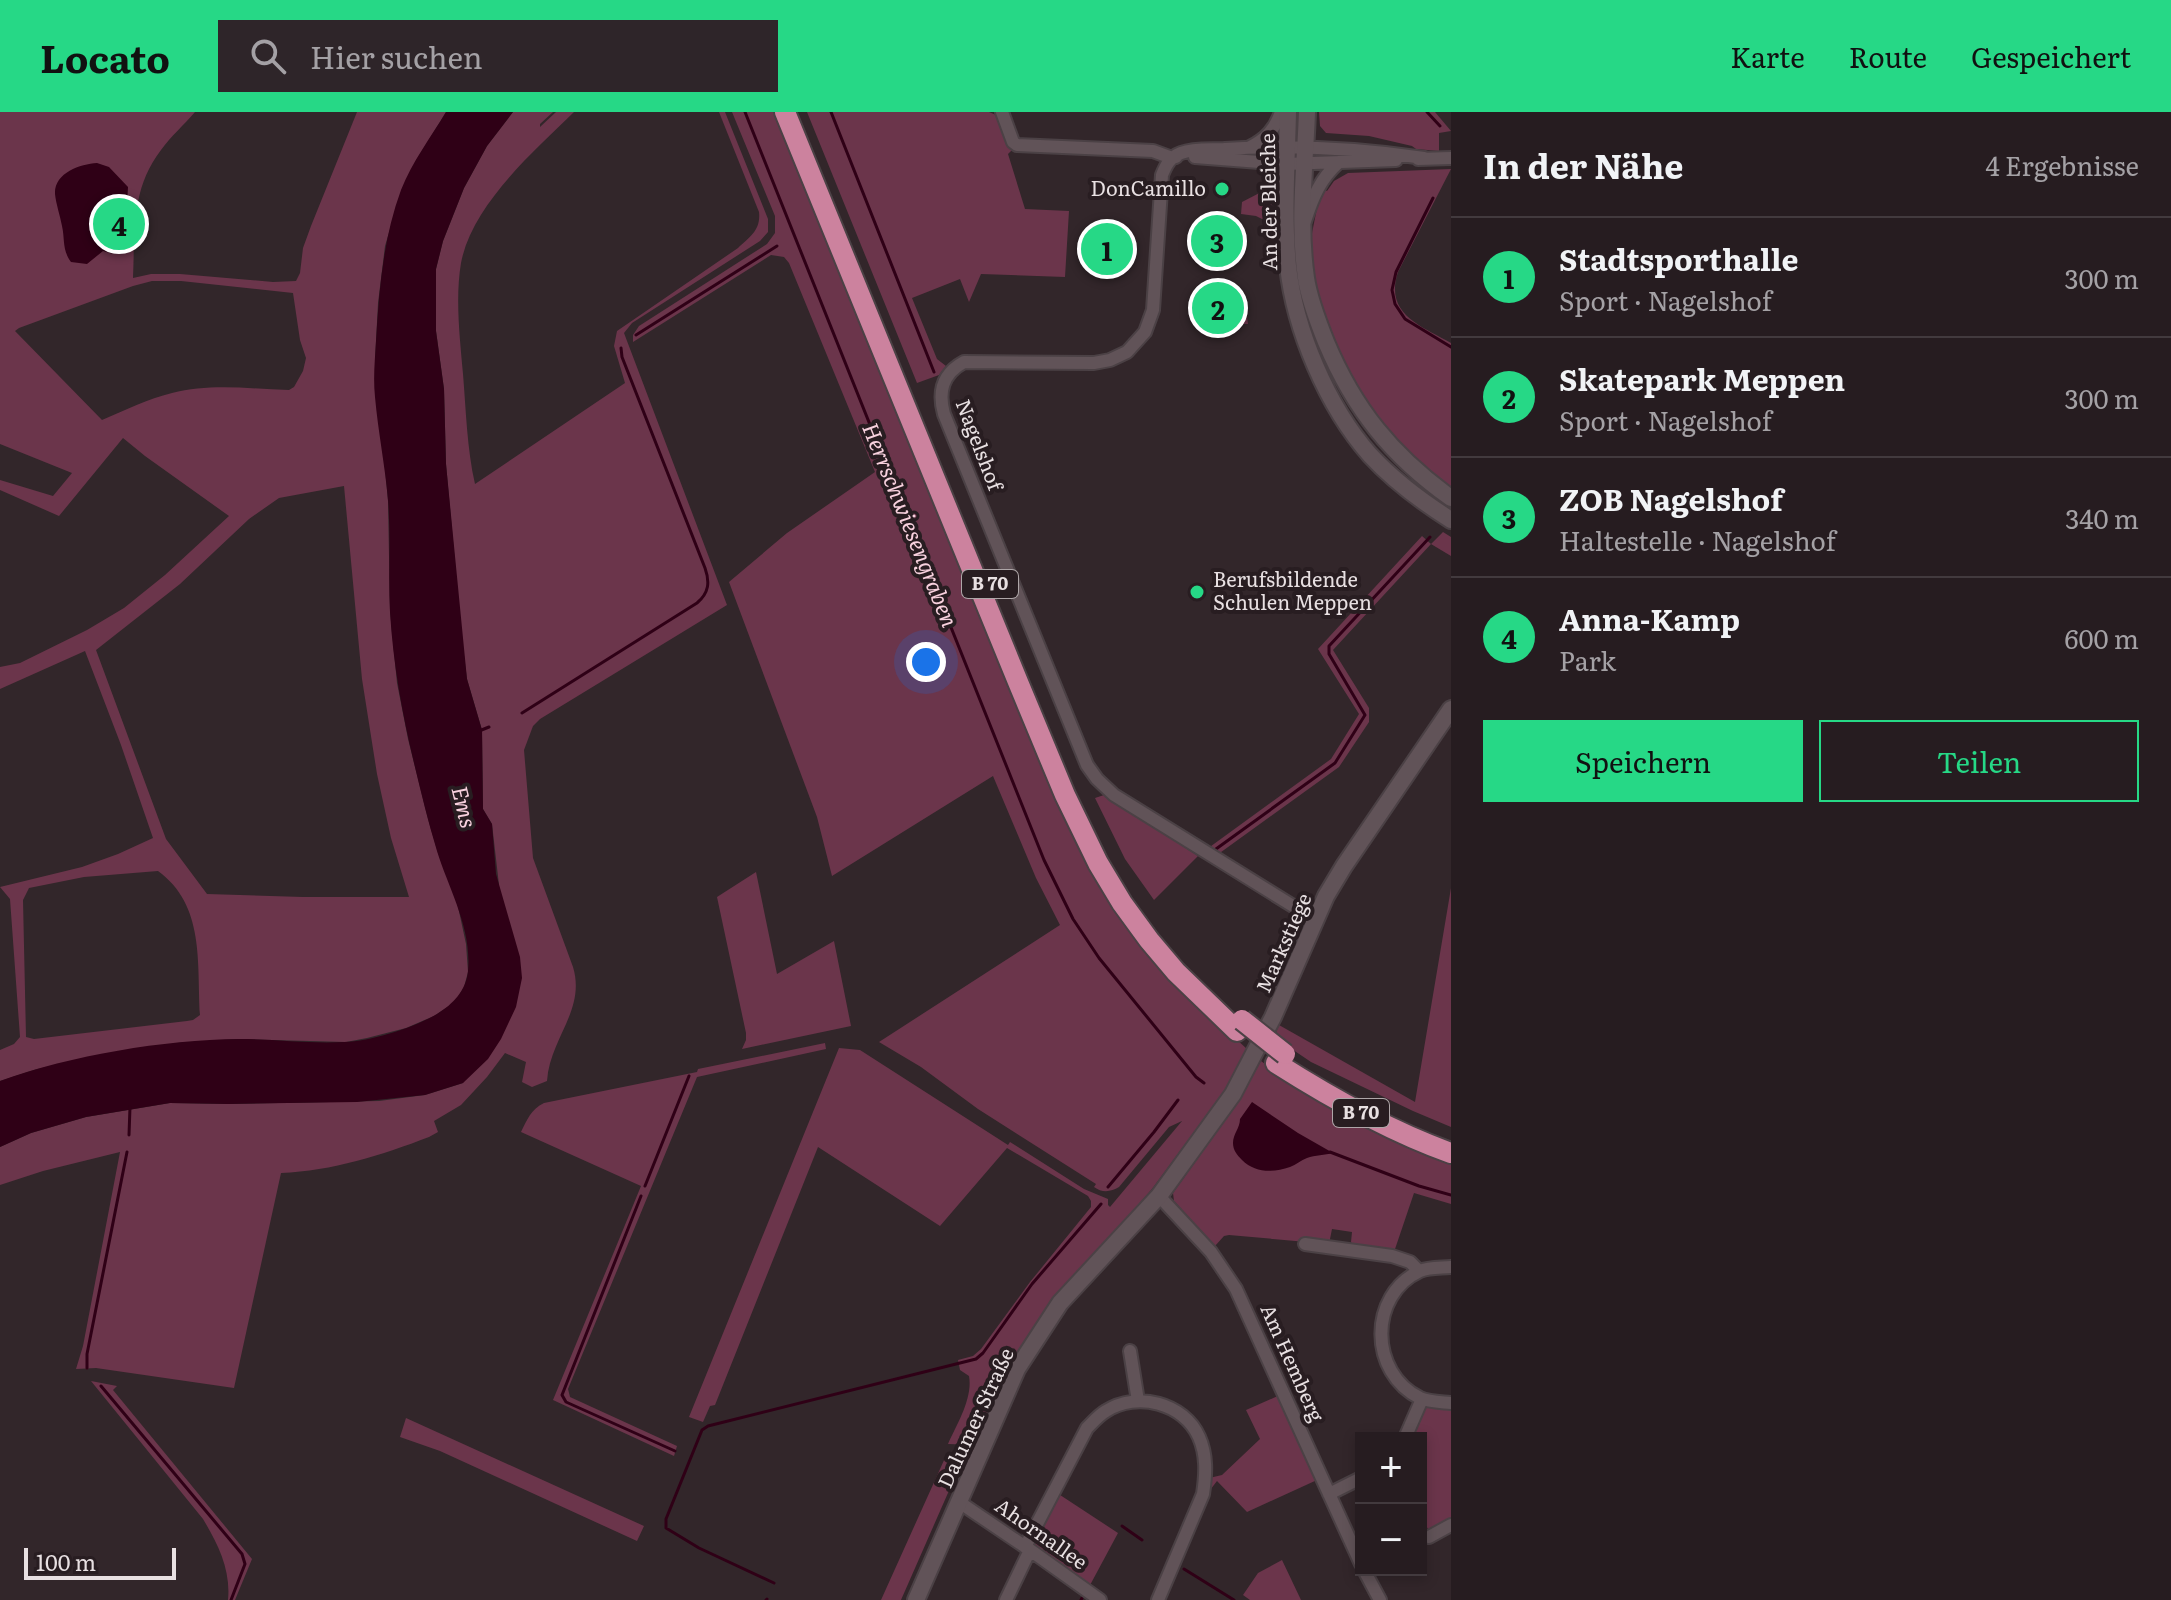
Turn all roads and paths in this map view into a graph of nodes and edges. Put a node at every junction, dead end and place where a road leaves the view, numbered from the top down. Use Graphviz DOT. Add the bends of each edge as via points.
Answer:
graph roads {
  1 [pos="785,112"];
  2 [pos="797,112"];
  3 [pos="1002,112"];
  4 [pos="1281,112"];
  5 [pos="1288,112"];
  6 [pos="1307,112"];
  7 [pos="1250,147"];
  8 [pos="1287,155"];
  9 [pos="1305,156"];
  10 [pos="1172,158"];
  11 [pos="1424,158"];
  12 [pos="1451,158"];
  13 [pos="1339,162"];
  14 [pos="1302,230"];
  15 [pos="1451,498"];
  16 [pos="1451,520"];
  17 [pos="1451,709"];
  18 [pos="1314,919"];
  19 [pos="1240,1025"];
  20 [pos="1281,1058"];
  21 [pos="1451,1140"];
  22 [pos="1451,1153"];
  23 [pos="1159,1196"];
  24 [pos="1305,1244"];
  25 [pos="1451,1267"];
  26 [pos="1419,1271"];
  27 [pos="1130,1351"];
  28 [pos="1422,1399"];
  29 [pos="1138,1401"];
  30 [pos="1451,1403"];
  31 [pos="1408,1432"];
  32 [pos="1355,1481"];
  33 [pos="1329,1494"];
  34 [pos="959,1502"];
  35 [pos="1451,1525"];
  36 [pos="1429,1537"];
  37 [pos="1028,1548"];
  38 [pos="1355,1551"];
  39 [pos="1367,1576"];
  40 [pos="916,1600"];
  41 [pos="1006,1600"];
  42 [pos="1100,1600"];
  43 [pos="1158,1600"];
  44 [pos="1380,1600"];
  1 -- 19 [label="highway, B 70" via="1065,795 1098,863 1176,972"];
  2 -- 19 [label="highway, B 70" via="1077,794 1130,893"];
  3 -- 10 [label="street" via="1017,145 1153,151"];
  4 -- 7 [label="street, An der Bleiche" via="1270,133"];
  5 -- 8 [label="street, An der Bleiche"];
  6 -- 9 [label="street, An der Bleiche"];
  7 -- 8 [label="street"];
  7 -- 10 [label="street" via="1191,151"];
  8 -- 9 [label="street"];
  8 -- 10 [label="street"];
  8 -- 16 [label="street, An der Bleiche" via="1288,267 1302,331 1321,378 1368,453 1416,498"];
  9 -- 11 [label="street" via="1375,151"];
  9 -- 13 [label="street"];
  9 -- 14 [label="street, An der Bleiche"];
  10 -- 18 [label="street, Nagelshof" via="1162,175 1153,310 1145,332 1127,352 1094,363 964,362 950,373 940,399 1097,779 1114,795"];
  11 -- 12 [label="street"];
  11 -- 13 [label="street"];
  13 -- 14 [label="street, An der Bleiche" via="1319,183"];
  14 -- 15 [label="street, An der Bleiche" via="1306,280 1337,368 1379,434"];
  17 -- 18 [label="street, Markstiege"];
  18 -- 23 [label="street, Markstiege" via="1241,1080"];
  19 -- 20 [label="highway, B 70"];
  20 -- 21 [label="highway, B 70" via="1391,1116"];
  20 -- 22 [label="highway, B 70" via="1336,1101"];
  23 -- 33 [label="street, Am Hemberg" via="1204,1243 1236,1289"];
  23 -- 34 [label="street, Dalumer Straße" via="1045,1323 1017,1369"];
  24 -- 26 [label="street" via="1392,1256"];
  25 -- 26 [label="street"];
  26 -- 28 [label="street" via="1390,1301 1381,1343 1396,1377"];
  27 -- 29 [label="street"];
  28 -- 30 [label="street"];
  28 -- 31 [label="street"];
  29 -- 37 [label="street" via="1107,1410 1087,1428"];
  29 -- 43 [label="street" via="1177,1411 1188,1420 1206,1466 1203,1494"];
  32 -- 33 [label="street"];
  33 -- 38 [label="street, Am Hemberg"];
  34 -- 37 [label="street, Ahornallee"];
  34 -- 40 [label="street, Dalumer Straße"];
  35 -- 36 [label="street"];
  37 -- 41 [label="street"];
  37 -- 42 [label="street, Ahornallee"];
  39 -- 44 [label="street"];
}
